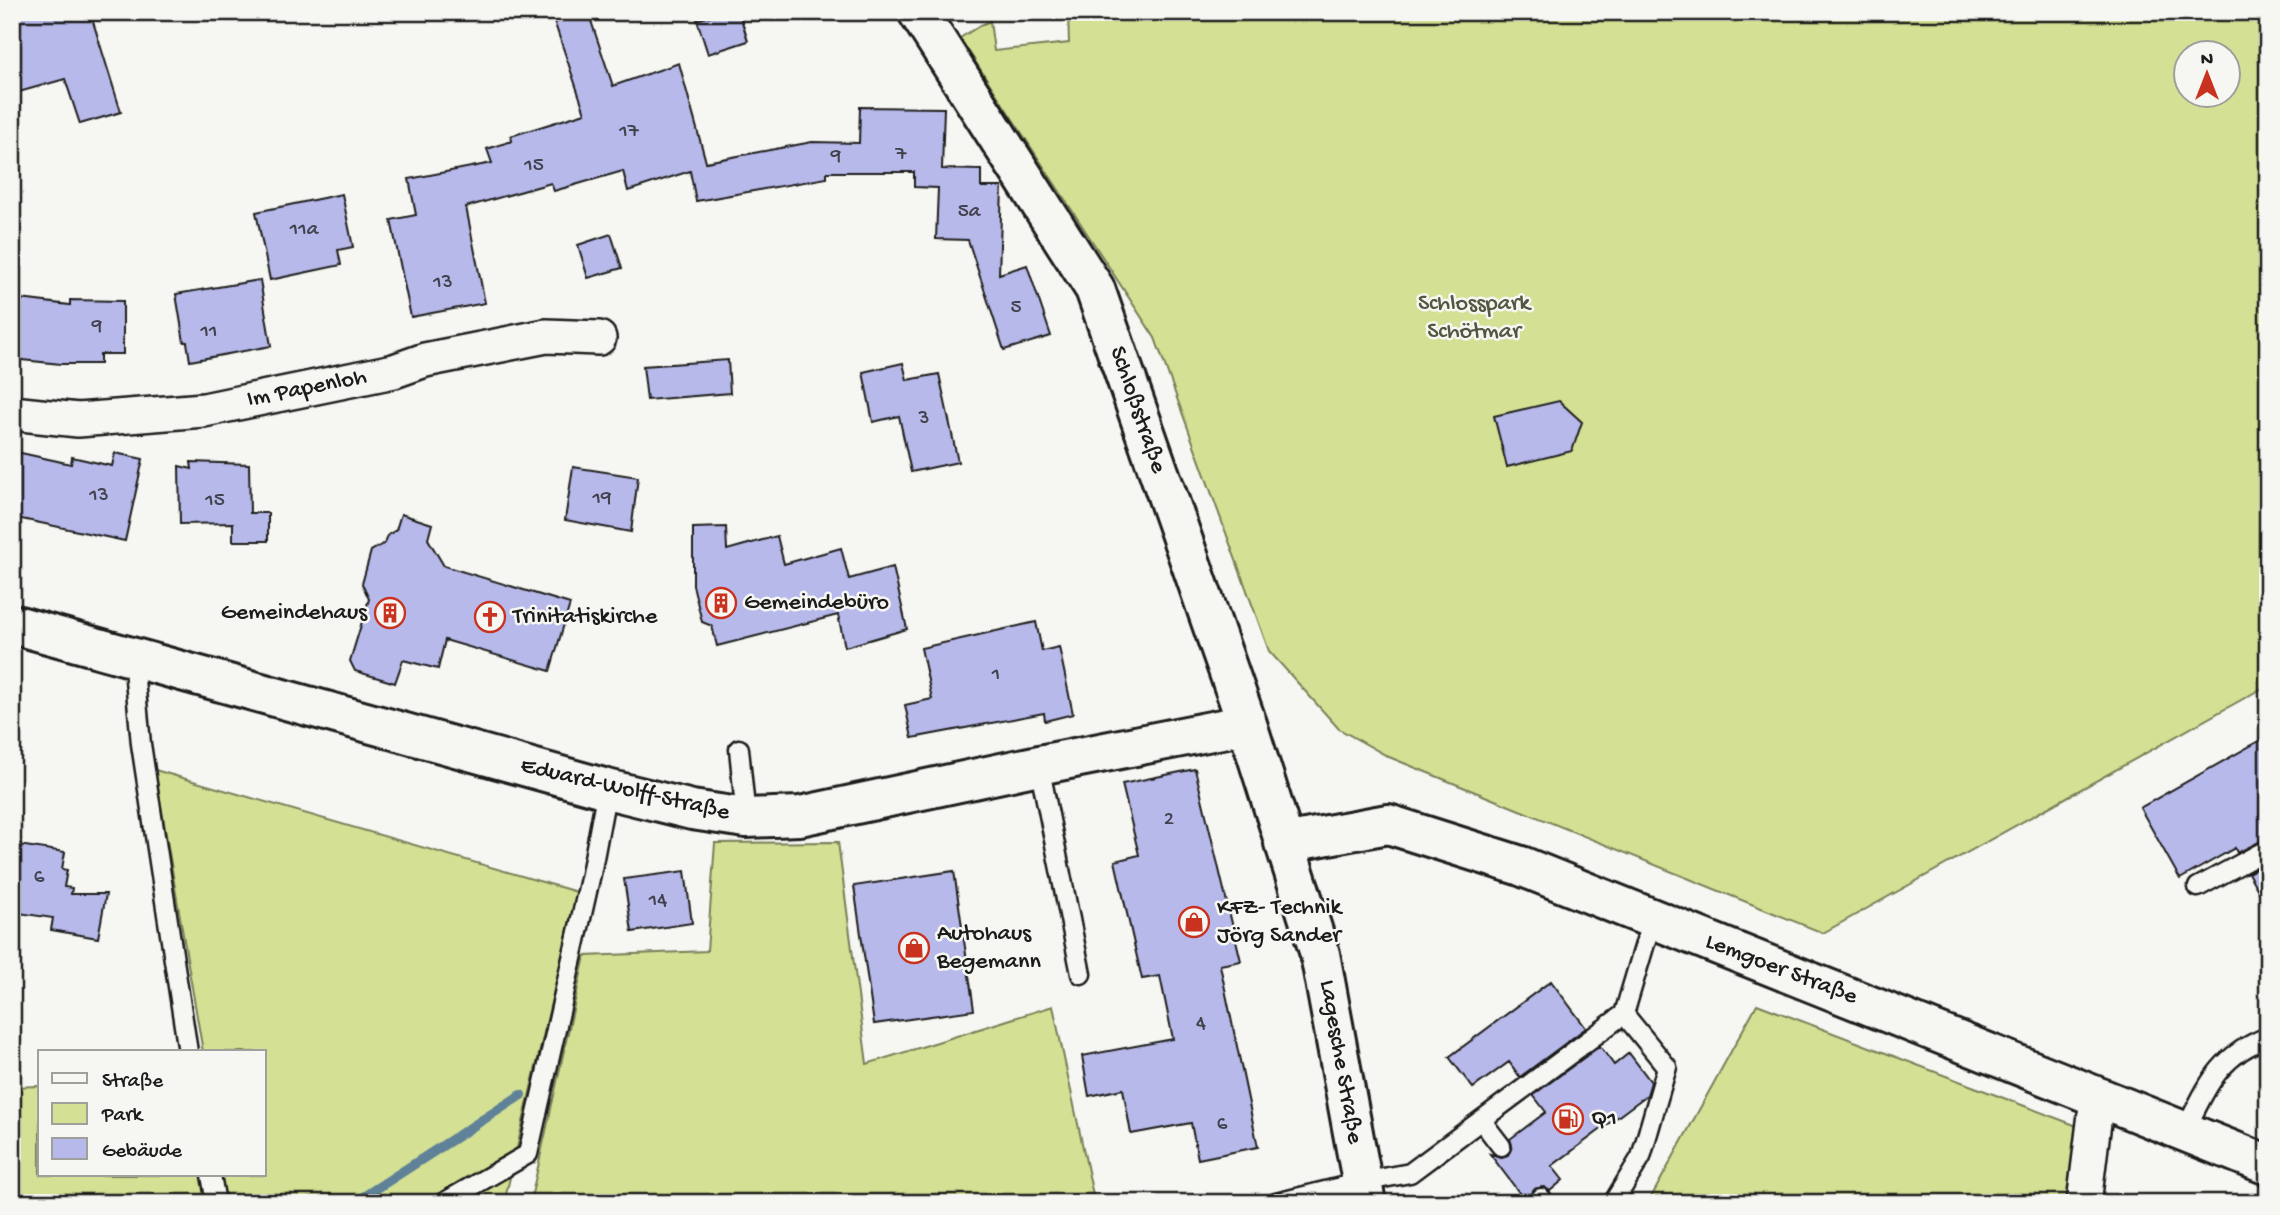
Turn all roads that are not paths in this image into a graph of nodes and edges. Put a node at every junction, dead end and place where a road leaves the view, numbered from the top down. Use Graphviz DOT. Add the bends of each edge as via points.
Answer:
graph roads {
  1 [pos="925,15"];
  2 [pos="599,338"];
  3 [pos="12,413"];
  4 [pos="12,624"];
  5 [pos="133,658"];
  6 [pos="1247,724"];
  7 [pos="739,749"];
  8 [pos="1039,765"];
  9 [pos="607,789"];
  10 [pos="746,818"];
  11 [pos="1284,843"];
  12 [pos="2268,849"];
  13 [pos="2198,887"];
  14 [pos="1652,920"];
  15 [pos="1081,974"];
  16 [pos="1624,1014"];
  17 [pos="2268,1037"];
  18 [pos="188,1050"];
  19 [pos="2097,1098"];
  20 [pos="1481,1120"];
  21 [pos="2184,1132"];
  22 [pos="1501,1146"];
  23 [pos="2268,1165"];
  24 [pos="211,1176"];
  25 [pos="1364,1192"];
  26 [pos="216,1203"];
  27 [pos="443,1203"];
  28 [pos="1276,1203"];
  29 [pos="1613,1203"];
  30 [pos="2084,1203"];
  1 -- 6 [label="street, Schloßstraße" via="1095,289"];
  2 -- 3 [label="street, Im Papenloh" via="546,335 204,410 78,419"];
  4 -- 5 [label="street, Eduard-Wolff-Straße"];
  5 -- 9 [label="street, Eduard-Wolff-Straße"];
  5 -- 18 [label="lane" via="141,744"];
  6 -- 8 [label="street, Eduard-Wolff-Straße"];
  6 -- 11 [label="street, Schloßstraße"];
  7 -- 10 [label="lane"];
  8 -- 10 [label="street, Eduard-Wolff-Straße" via="800,816"];
  8 -- 15 [label="lane"];
  9 -- 10 [label="street, Eduard-Wolff-Straße"];
  9 -- 27 [label="lane" via="528,1154"];
  11 -- 14 [label="street, Lemgoer Straße" via="1388,824 1521,866"];
  11 -- 25 [label="street, Lagesche Straße" via="1320,954"];
  12 -- 13 [label="lane"];
  14 -- 16 [label="lane"];
  14 -- 19 [label="street, Lemgoer Straße"];
  16 -- 20 [label="lane"];
  16 -- 29 [label="lane" via="1667,1067 1641,1157"];
  17 -- 21 [label="lane" via="2225,1062"];
  19 -- 21 [label="street, Lemgoer Straße"];
  19 -- 30 [label="street"];
  20 -- 22 [label="lane"];
  20 -- 25 [label="lane" via="1410,1173"];
  21 -- 23 [label="street, Lemgoer Straße"];
  24 -- 26 [label="lane"];
  25 -- 28 [label="lane"];
}
